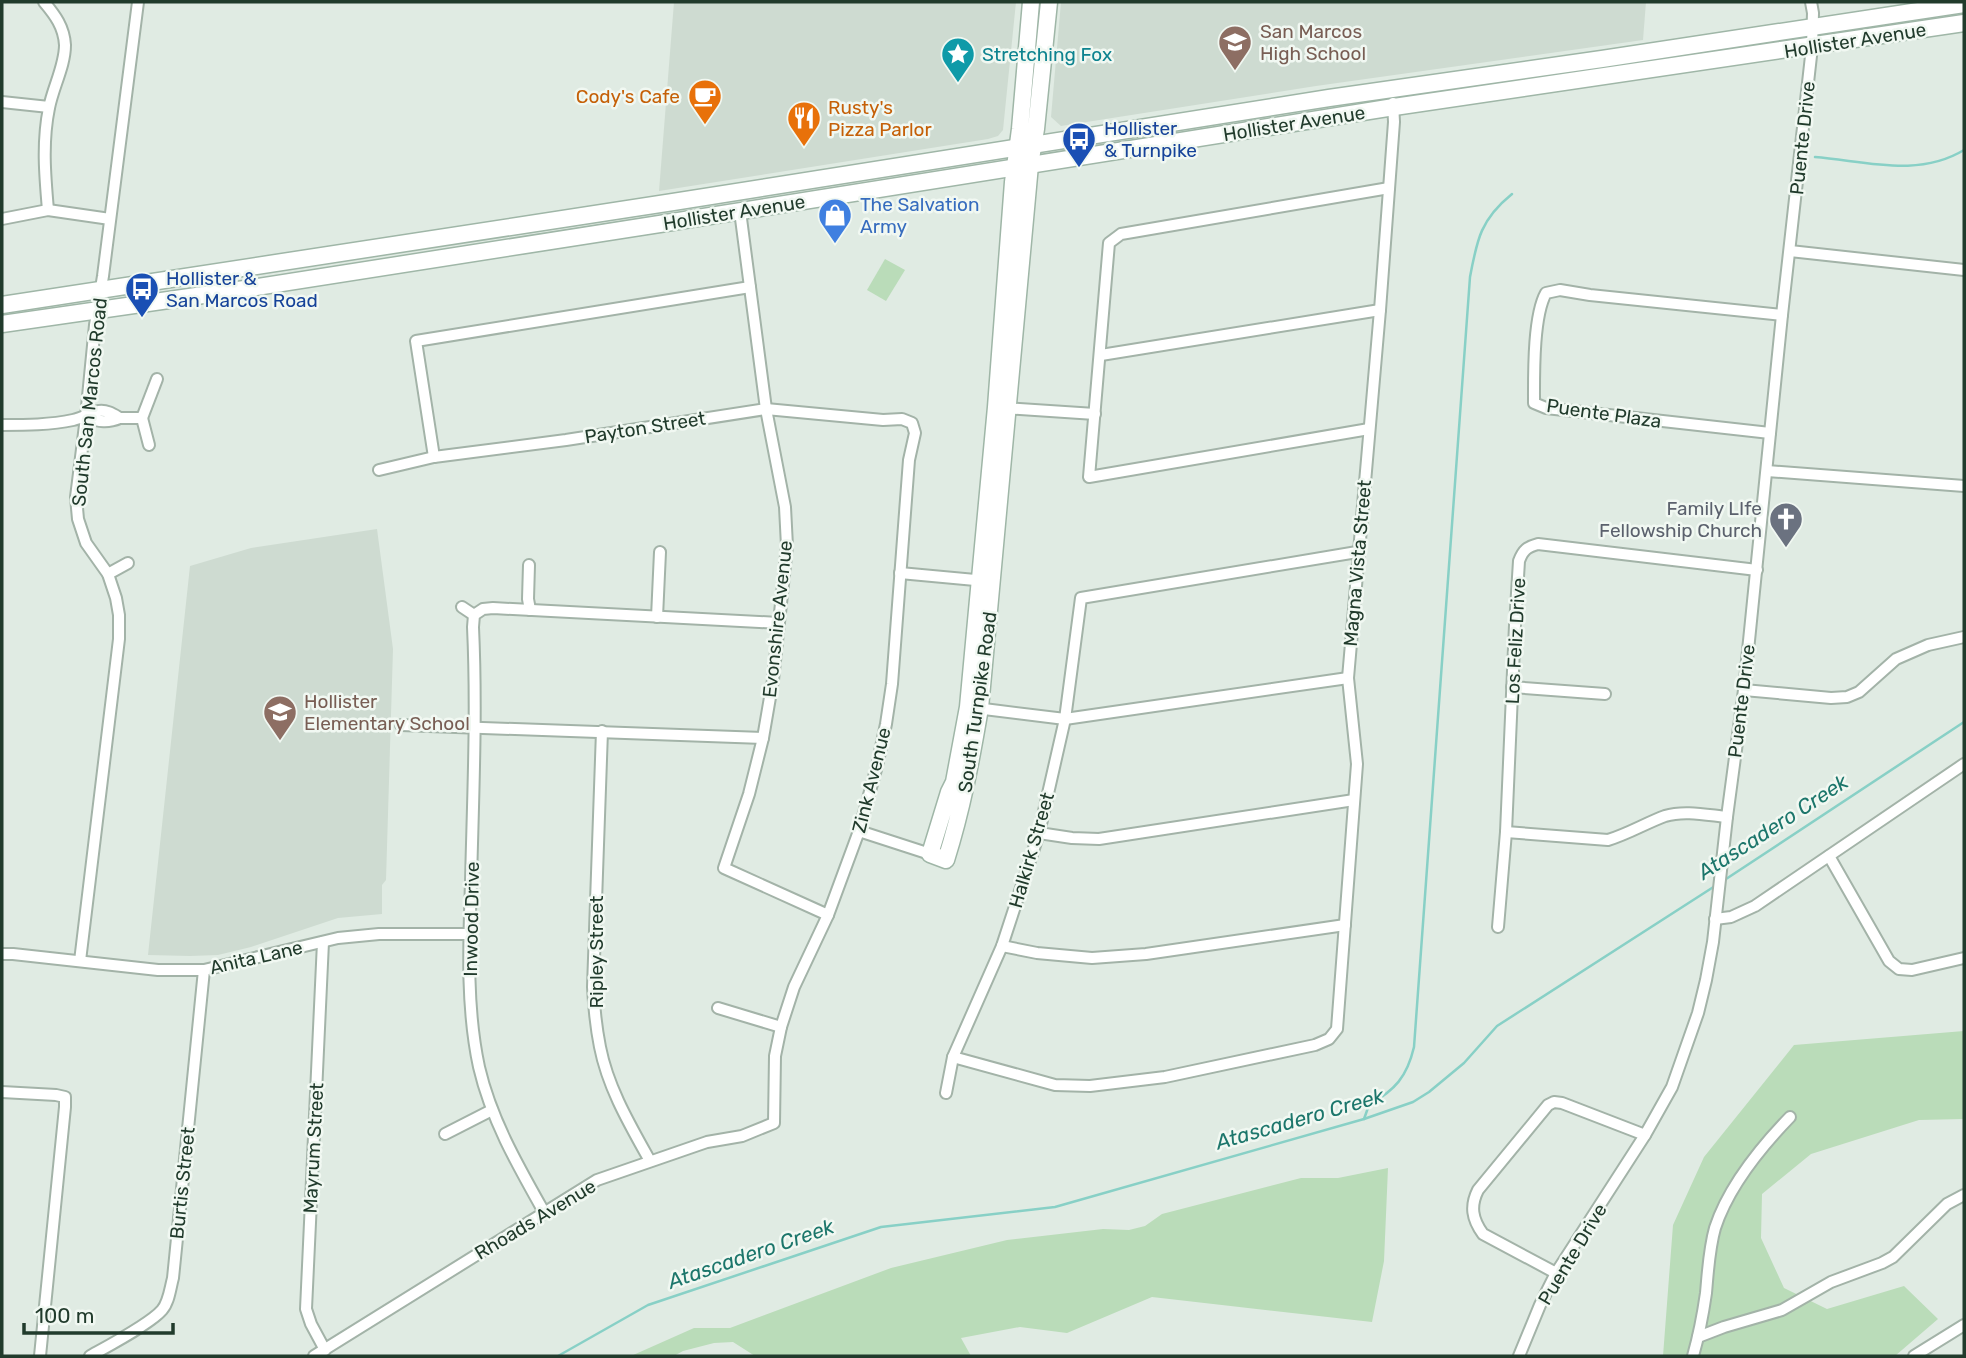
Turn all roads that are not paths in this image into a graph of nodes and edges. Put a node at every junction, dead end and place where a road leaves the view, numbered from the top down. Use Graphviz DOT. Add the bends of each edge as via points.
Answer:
graph roads {
  1 [pos="44,2"];
  2 [pos="138,2"];
  3 [pos="1031,2"];
  4 [pos="1049,2"];
  5 [pos="1811,2"];
  6 [pos="1964,4"];
  7 [pos="1964,23"];
  8 [pos="1813,27"];
  9 [pos="1812,47"];
  10 [pos="1391,89"];
  11 [pos="2,102"];
  12 [pos="49,107"];
  13 [pos="1394,107"];
  14 [pos="1026,146"];
  15 [pos="1022,166"];
  16 [pos="1389,188"];
  17 [pos="48,210"];
  18 [pos="740,211"];
  19 [pos="2,219"];
  20 [pos="110,219"];
  21 [pos="1790,251"];
  22 [pos="1964,270"];
  23 [pos="750,287"];
  24 [pos="100,291"];
  25 [pos="2,305"];
  26 [pos="97,310"];
  27 [pos="1380,310"];
  28 [pos="1782,315"];
  29 [pos="2,324"];
  30 [pos="1101,355"];
  31 [pos="157,379"];
  32 [pos="1002,408"];
  33 [pos="766,409"];
  34 [pos="1094,414"];
  35 [pos="86,417"];
  36 [pos="142,418"];
  37 [pos="912,423"];
  38 [pos="2,425"];
  39 [pos="1369,429"];
  40 [pos="1770,433"];
  41 [pos="149,445"];
  42 [pos="434,457"];
  43 [pos="379,470"];
  44 [pos="1767,471"];
  45 [pos="1964,486"];
  46 [pos="1520,537"];
  47 [pos="1529,547"];
  48 [pos="660,552"];
  49 [pos="1357,552"];
  50 [pos="128,563"];
  51 [pos="529,565"];
  52 [pos="1757,570"];
  53 [pos="900,573"];
  54 [pos="108,574"];
  55 [pos="986,581"];
  56 [pos="462,607"];
  57 [pos="530,610"];
  58 [pos="476,613"];
  59 [pos="657,617"];
  60 [pos="779,624"];
  61 [pos="1964,637"];
  62 [pos="1348,678"];
  63 [pos="1512,687"];
  64 [pos="1744,690"];
  65 [pos="1605,694"];
  66 [pos="974,708"];
  67 [pos="1065,719"];
  68 [pos="401,724"];
  69 [pos="475,726"];
  70 [pos="602,732"];
  71 [pos="763,738"];
  72 [pos="1964,764"];
  73 [pos="1354,800"];
  74 [pos="1727,817"];
  75 [pos="859,831"];
  76 [pos="1506,832"];
  77 [pos="1039,833"];
  78 [pos="930,855"];
  79 [pos="1829,856"];
  80 [pos="828,915"];
  81 [pos="1716,919"];
  82 [pos="1345,925"];
  83 [pos="1498,927"];
  84 [pos="469,934"];
  85 [pos="323,942"];
  86 [pos="1002,946"];
  87 [pos="2,954"];
  88 [pos="1964,958"];
  89 [pos="80,961"];
  90 [pos="204,970"];
  91 [pos="718,1009"];
  92 [pos="781,1027"];
  93 [pos="953,1057"];
  94 [pos="2,1091"];
  95 [pos="946,1093"];
  96 [pos="492,1110"];
  97 [pos="1790,1117"];
  98 [pos="774,1123"];
  99 [pos="445,1134"];
  100 [pos="1645,1135"];
  101 [pos="650,1161"];
  102 [pos="1964,1195"];
  103 [pos="544,1212"];
  104 [pos="1556,1273"];
  105 [pos="1964,1325"];
  106 [pos="1698,1337"];
  107 [pos="325,1350"];
  108 [pos="40,1356"];
  109 [pos="90,1356"];
  110 [pos="314,1356"];
  111 [pos="1519,1356"];
  112 [pos="1693,1356"];
  113 [pos="1914,1356"];
  1 -- 12 [label="street" via="60,22 65,44"];
  2 -- 20 [label="street, South San Marcos Road"];
  3 -- 14 [label="main road, South Turnpike Road"];
  4 -- 14 [label="main road, South Turnpike Road"];
  5 -- 8 [label="street, Puente Drive"];
  6 -- 8 [label="main road, Hollister Avenue"];
  7 -- 9 [label="main road, Hollister Avenue"];
  8 -- 9 [label="street, Puente Drive"];
  8 -- 10 [label="main road, Hollister Avenue"];
  9 -- 13 [label="main road, Hollister Avenue"];
  9 -- 21 [label="street, Puente Drive"];
  10 -- 13 [label="street, Magna Vista Street"];
  10 -- 14 [label="main road, Hollister Avenue"];
  11 -- 12 [label="street"];
  12 -- 17 [label="street" via="43,153"];
  13 -- 15 [label="main road, Hollister Avenue"];
  13 -- 16 [label="street, Magna Vista Street"];
  14 -- 15 [label="main road, South Turnpike Road"];
  14 -- 24 [label="main road, Hollister Avenue"];
  15 -- 18 [label="main road, Hollister Avenue"];
  15 -- 32 [label="main road, South Turnpike Road"];
  16 -- 27 [label="street, Magna Vista Street"];
  16 -- 30 [label="street" via="1115,237 1109,243"];
  17 -- 19 [label="street"];
  17 -- 20 [label="street"];
  18 -- 23 [label="street, Evonshire Avenue"];
  18 -- 26 [label="main road, Hollister Avenue"];
  20 -- 24 [label="street, South San Marcos Road"];
  21 -- 22 [label="street"];
  21 -- 28 [label="street, Puente Drive"];
  23 -- 33 [label="street, Evonshire Avenue"];
  23 -- 42 [label="street" via="416,341"];
  24 -- 25 [label="main road, Hollister Avenue"];
  24 -- 26 [label="street, South San Marcos Road"];
  26 -- 29 [label="main road, Hollister Avenue"];
  26 -- 35 [label="street, South San Marcos Road"];
  27 -- 30 [label="street"];
  27 -- 39 [label="street, Magna Vista Street"];
  28 -- 40 [label="street, Puente Drive"];
  28 -- 40 [label="street, Puente Plaza" via="1560,290 1543,291 1539,316 1531,406"];
  30 -- 34 [label="street"];
  31 -- 36 [label="street"];
  32 -- 34 [label="street"];
  32 -- 55 [label="main road, South Turnpike Road"];
  33 -- 37 [label="street, Payton Street"];
  33 -- 42 [label="street, Payton Street"];
  33 -- 60 [label="street, Evonshire Avenue" via="785,507 787,546"];
  34 -- 39 [label="street" via="1089,477"];
  35 -- 36 [label="street" via="110,422"];
  35 -- 38 [label="street" via="35,426"];
  35 -- 54 [label="street, South San Marcos Road" via="76,497 78,519 86,543"];
  36 -- 41 [label="street"];
  37 -- 53 [label="street, Zink Avenue" via="915,433"];
  39 -- 49 [label="street, Magna Vista Street"];
  40 -- 44 [label="street, Puente Drive"];
  42 -- 43 [label="street, Payton Street"];
  44 -- 45 [label="street"];
  44 -- 52 [label="street, Puente Drive"];
  46 -- 47 [label="street"];
  47 -- 52 [label="street" via="1538,544"];
  47 -- 63 [label="street, Los Feliz Drive" via="1520,561"];
  48 -- 59 [label="street"];
  49 -- 62 [label="street, Magna Vista Street"];
  49 -- 67 [label="street, Halkirk Street" via="1081,598"];
  50 -- 54 [label="street"];
  51 -- 57 [label="street"];
  52 -- 64 [label="street, Puente Drive"];
  53 -- 55 [label="street"];
  53 -- 75 [label="street, Zink Avenue" via="886,723"];
  54 -- 89 [label="street, South San Marcos Road" via="119,615 119,639"];
  55 -- 66 [label="main road, South Turnpike Road"];
  56 -- 58 [label="street"];
  57 -- 58 [label="street" via="493,608"];
  57 -- 59 [label="street"];
  58 -- 69 [label="street, Inwood Drive"];
  59 -- 60 [label="street"];
  60 -- 71 [label="street, Evonshire Avenue"];
  61 -- 64 [label="street" via="1896,659 1847,698"];
  62 -- 67 [label="street"];
  62 -- 73 [label="street, Magna Vista Street" via="1357,764"];
  63 -- 65 [label="street"];
  63 -- 76 [label="street, Los Feliz Drive"];
  64 -- 74 [label="street, Puente Drive"];
  66 -- 67 [label="street"];
  66 -- 78 [label="main road, South Turnpike Road" via="966,789 946,860"];
  67 -- 77 [label="street, Halkirk Street"];
  68 -- 69 [label="street"];
  69 -- 70 [label="street"];
  69 -- 84 [label="street, Inwood Drive"];
  70 -- 71 [label="street"];
  70 -- 101 [label="street, Ripley Street" via="595,1013 607,1073"];
  71 -- 80 [label="street, Evonshire Avenue" via="720,870"];
  72 -- 79 [label="street"];
  73 -- 77 [label="street" via="1099,839"];
  73 -- 82 [label="street, Magna Vista Street"];
  74 -- 76 [label="street" via="1667,816 1608,840"];
  74 -- 81 [label="street, Puente Drive"];
  75 -- 78 [label="street"];
  75 -- 80 [label="street, Zink Avenue"];
  76 -- 83 [label="street, Los Feliz Drive"];
  77 -- 86 [label="street, Halkirk Street"];
  79 -- 81 [label="street" via="1755,906"];
  79 -- 88 [label="street" via="1889,961 1899,969"];
  80 -- 92 [label="street, Zink Avenue"];
  81 -- 100 [label="street, Puente Drive" via="1698,1013 1672,1087"];
  82 -- 86 [label="street" via="1092,958"];
  82 -- 93 [label="street, Magna Vista Street" via="1337,1030 1315,1045 1165,1077 1090,1086 1055,1085"];
  84 -- 85 [label="street, Anita Lane" via="379,934"];
  84 -- 96 [label="street, Inwood Drive" via="471,1016"];
  85 -- 90 [label="street, Anita Lane"];
  85 -- 107 [label="street, Mayrum Street" via="306,1310"];
  86 -- 93 [label="street, Halkirk Street"];
  87 -- 89 [label="street, Anita Lane"];
  89 -- 90 [label="street, Anita Lane"];
  90 -- 109 [label="street, Burtis Street" via="170,1293 164,1309 154,1318"];
  91 -- 92 [label="street"];
  92 -- 98 [label="street, Zink Avenue" via="775,1056"];
  93 -- 95 [label="street, Halkirk Street"];
  94 -- 108 [label="street" via="65,1097"];
  96 -- 99 [label="street"];
  96 -- 103 [label="street, Inwood Drive"];
  97 -- 106 [label="street" via="1768,1140 1725,1204 1711,1247"];
  98 -- 101 [label="street, Rhoads Avenue"];
  100 -- 104 [label="street, Puente Drive"];
  100 -- 104 [label="street" via="1553,1102 1478,1190 1472,1211 1483,1234"];
  101 -- 103 [label="street, Rhoads Avenue" via="597,1180"];
  102 -- 106 [label="street" via="1947,1204 1882,1263 1831,1282 1782,1310"];
  103 -- 107 [label="street, Rhoads Avenue"];
  104 -- 111 [label="street, Puente Drive"];
  105 -- 113 [label="street"];
  106 -- 112 [label="street"];
  107 -- 110 [label="street, Rhoads Avenue"];
}
